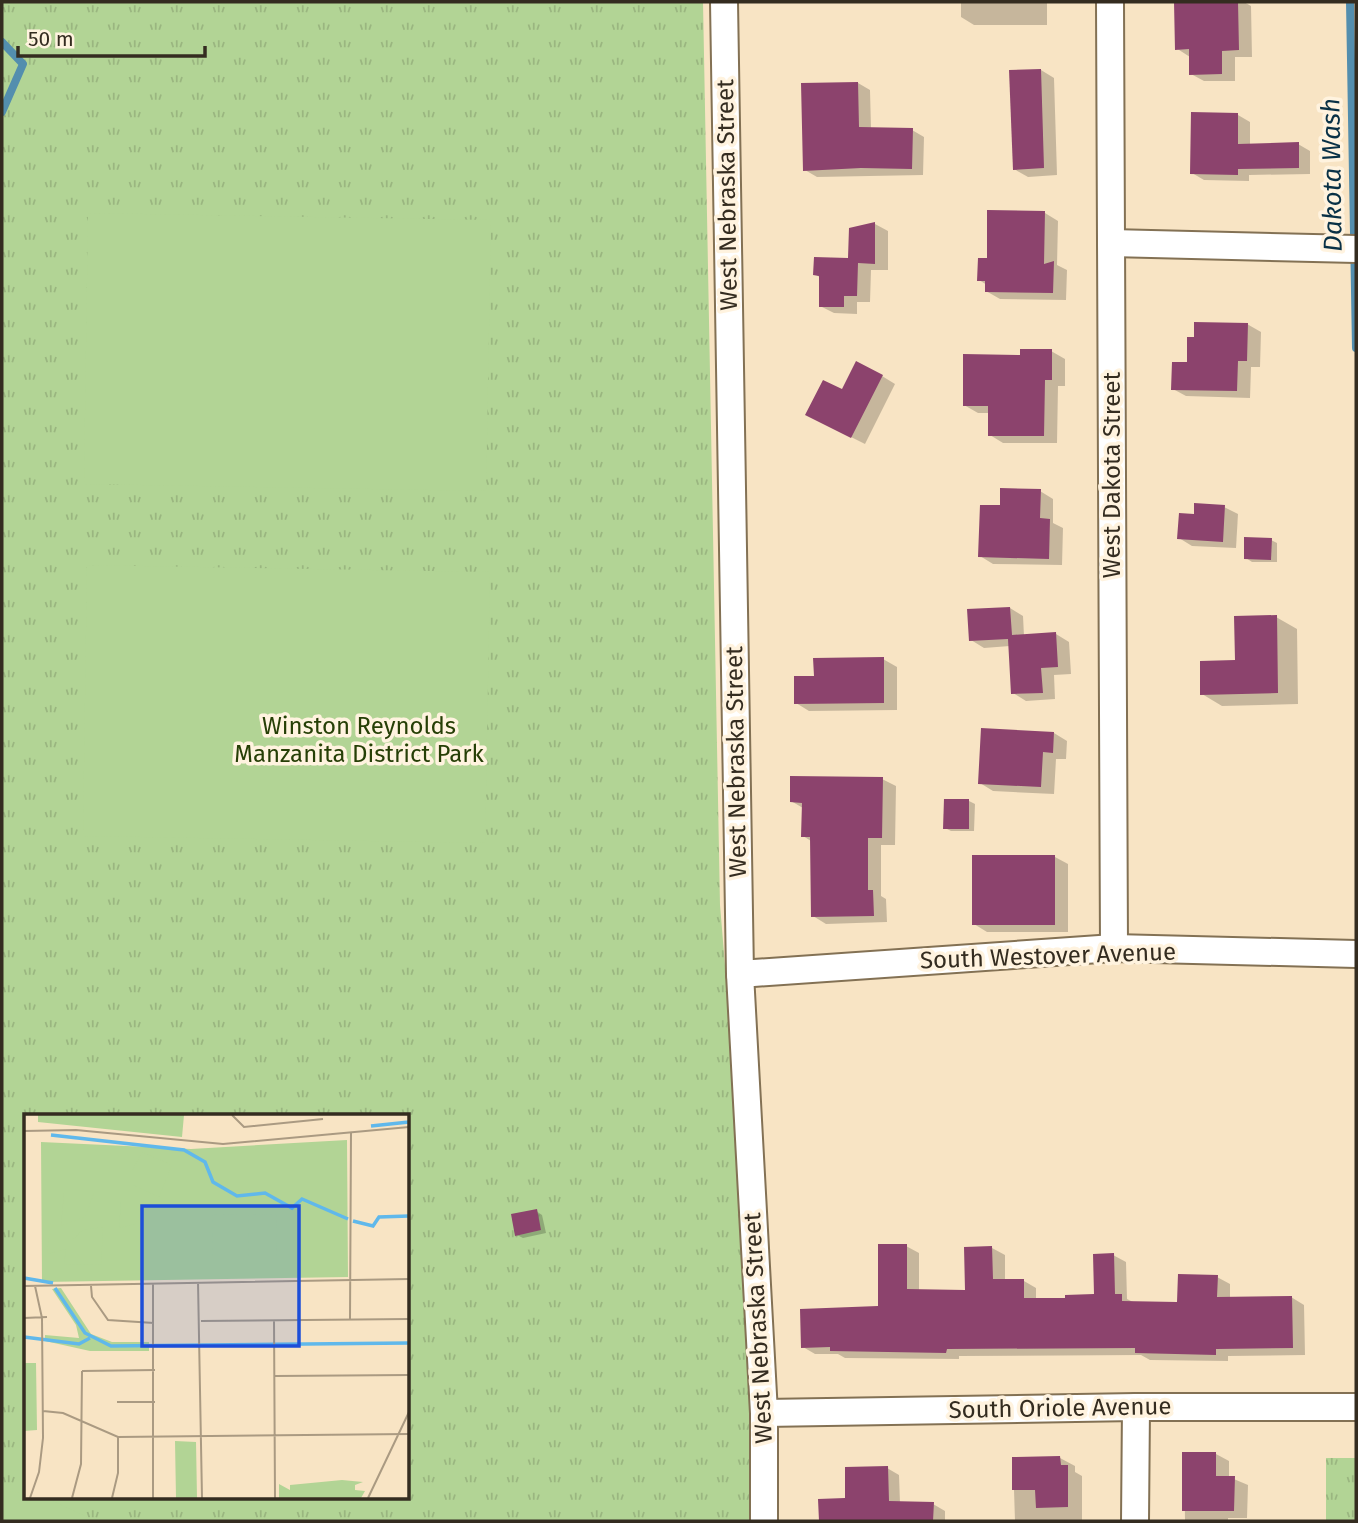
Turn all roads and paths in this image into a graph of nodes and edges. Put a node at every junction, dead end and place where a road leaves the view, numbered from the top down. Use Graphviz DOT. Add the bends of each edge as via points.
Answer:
graph roads {
  1 [pos="724,2"];
  2 [pos="1110,2"];
  3 [pos="1111,243"];
  4 [pos="1356,249"];
  5 [pos="1114,948"];
  6 [pos="1356,954"];
  7 [pos="740,974"];
  8 [pos="1136,1407"];
  9 [pos="1356,1408"];
  10 [pos="764,1413"];
  11 [pos="764,1521"];
  12 [pos="1135,1521"];
  1 -- 7 [label="street, West Nebraska Street"];
  2 -- 3 [label="street, West Dakota Street"];
  3 -- 4 [label="street"];
  3 -- 5 [label="street, West Dakota Street"];
  5 -- 6 [label="street, South Westover Avenue"];
  5 -- 7 [label="street, South Westover Avenue"];
  7 -- 10 [label="street, West Nebraska Street"];
  8 -- 9 [label="street, South Oriole Avenue"];
  8 -- 10 [label="street, South Oriole Avenue"];
  8 -- 12 [label="street"];
  10 -- 11 [label="street, West Nebraska Street"];
}
